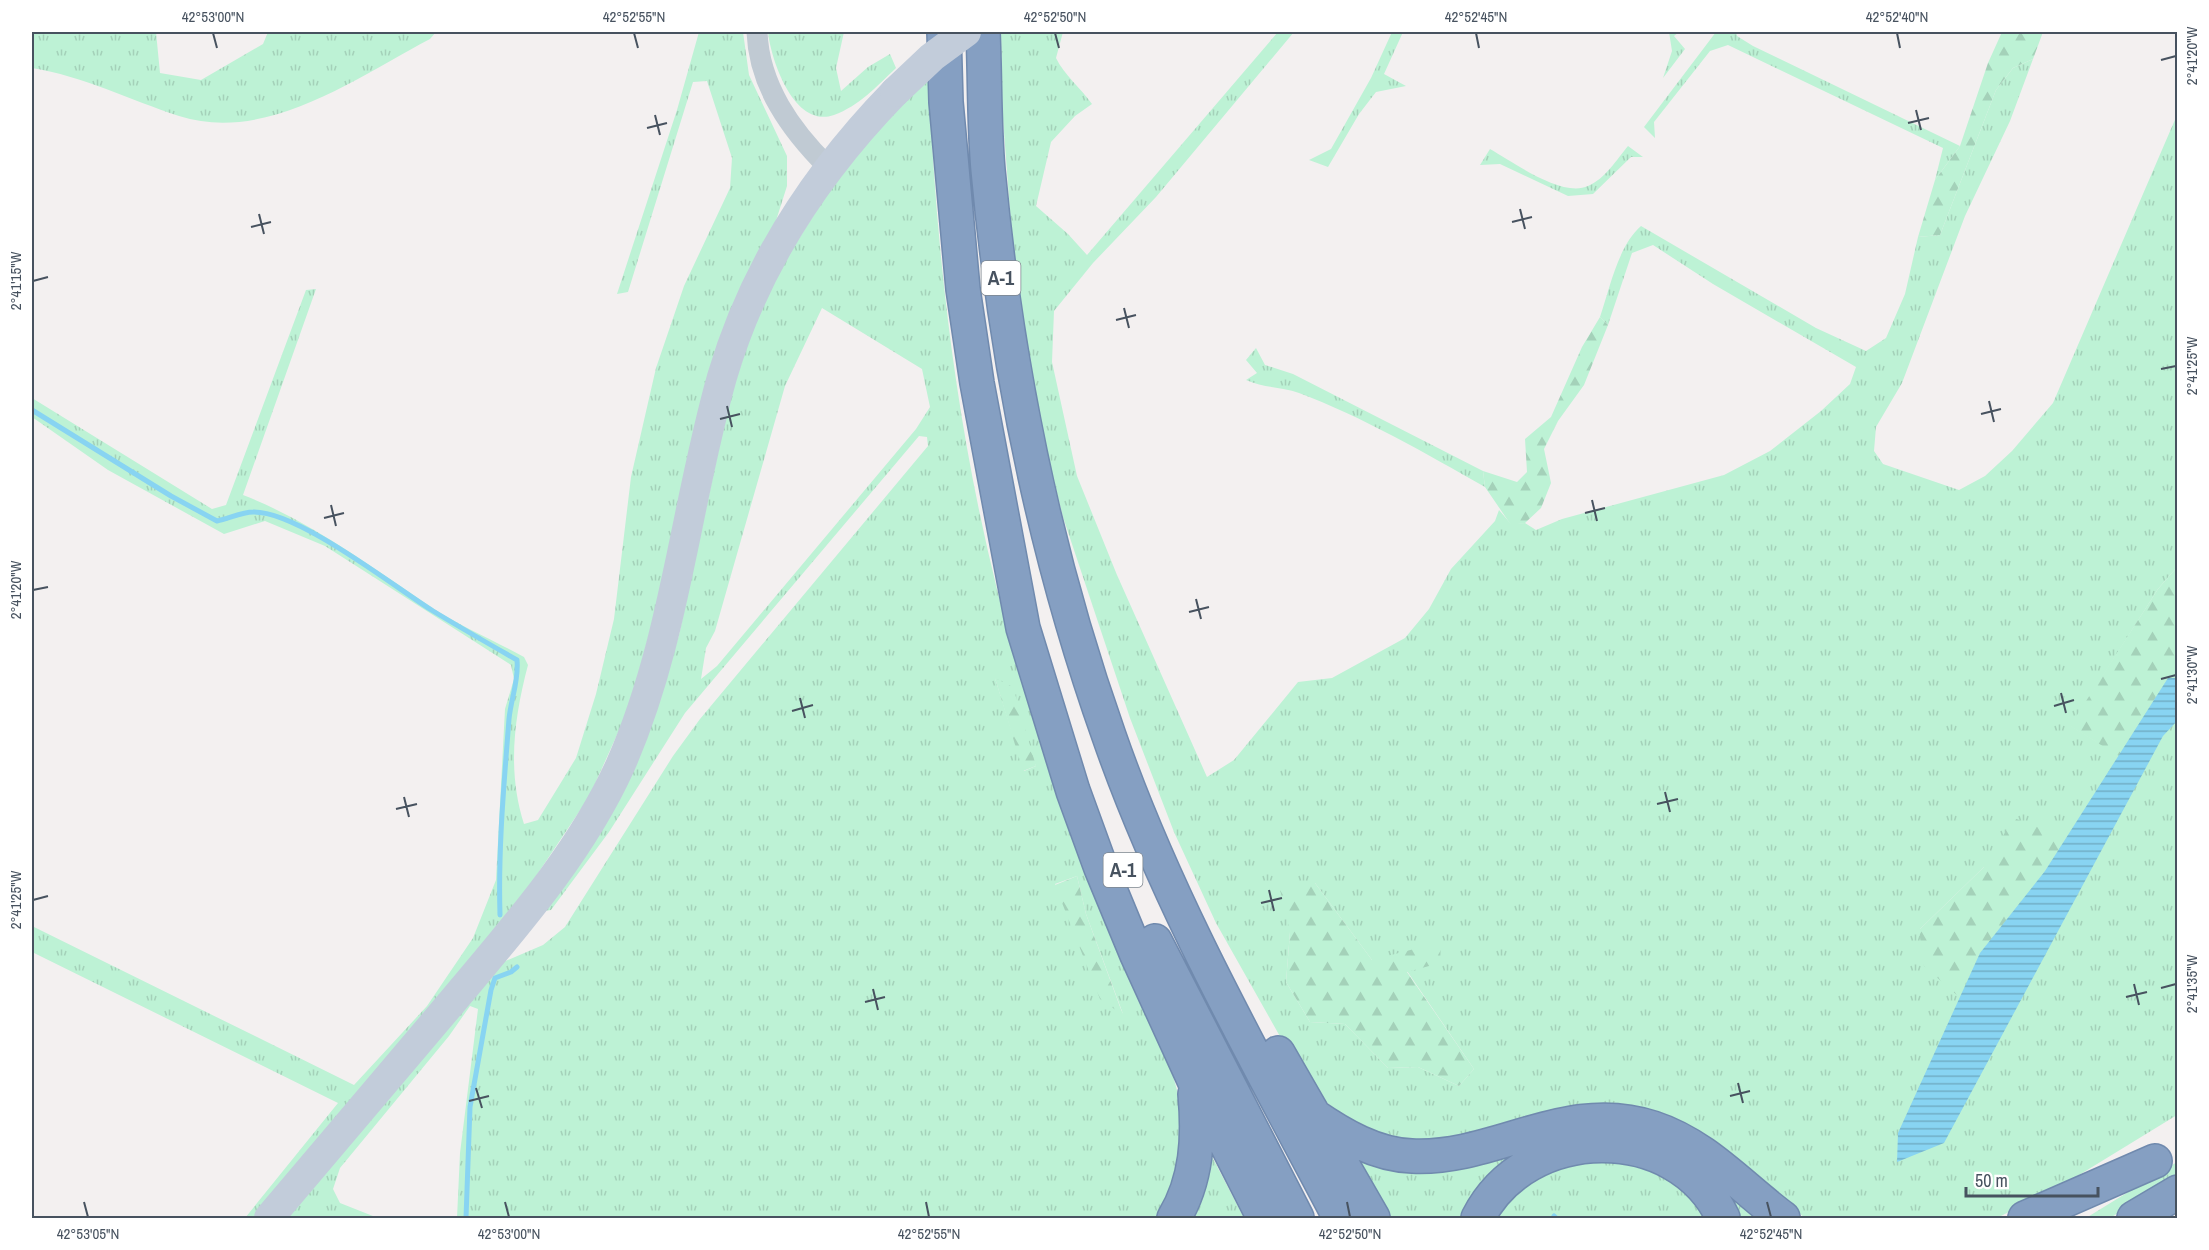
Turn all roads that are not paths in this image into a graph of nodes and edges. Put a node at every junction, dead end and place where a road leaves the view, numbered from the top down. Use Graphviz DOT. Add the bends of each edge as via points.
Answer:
graph roads {
  1 [pos="758,32"];
  2 [pos="944,32"];
  3 [pos="966,32"];
  4 [pos="983,32"];
  5 [pos="828,167"];
  6 [pos="1000,501"];
  7 [pos="1132,795"];
  8 [pos="1194,1080"];
  9 [pos="1313,1115"];
  10 [pos="2167,1154"];
  11 [pos="2178,1192"];
  12 [pos="269,1218"];
  13 [pos="1174,1218"];
  14 [pos="1264,1218"];
  15 [pos="1297,1218"];
  16 [pos="1340,1218"];
  17 [pos="1373,1218"];
  18 [pos="1478,1218"];
  19 [pos="1723,1218"];
  20 [pos="1783,1218"];
  21 [pos="2025,1218"];
  22 [pos="2061,1218"];
  23 [pos="2134,1218"];
  1 -- 5 [label="street" via="758,57 778,104 805,143"];
  2 -- 6 [label="highway, A-1" via="946,102 963,289"];
  3 -- 5 [label="street, bridge" via="895,92"];
  4 -- 7 [label="highway, A-1" via="988,168 1010,353 1028,450 1082,655"];
  5 -- 12 [label="street" via="766,265 743,317 723,375 661,652 619,768 589,823 531,908"];
  6 -- 8 [label="highway" via="1023,628 1073,791 1137,955"];
  6 -- 15 [label="highway, A-1" via="1054,692 1106,832 1166,965"];
  7 -- 9 [label="highway"];
  7 -- 16 [label="highway, A-1" via="1224,997"];
  8 -- 13 [label="highway" via="1196,1157 1187,1191"];
  8 -- 14 [label="highway"];
  9 -- 17 [label="highway"];
  9 -- 20 [label="highway" via="1339,1132 1382,1151 1411,1156 1444,1155 1547,1126 1609,1119 1632,1122 1683,1140 1714,1160"];
  10 -- 21 [label="highway"];
  10 -- 22 [label="highway"];
  11 -- 23 [label="highway"];
  18 -- 19 [label="highway" via="1494,1194 1521,1170 1570,1147 1605,1145 1633,1149 1688,1173"];
}
